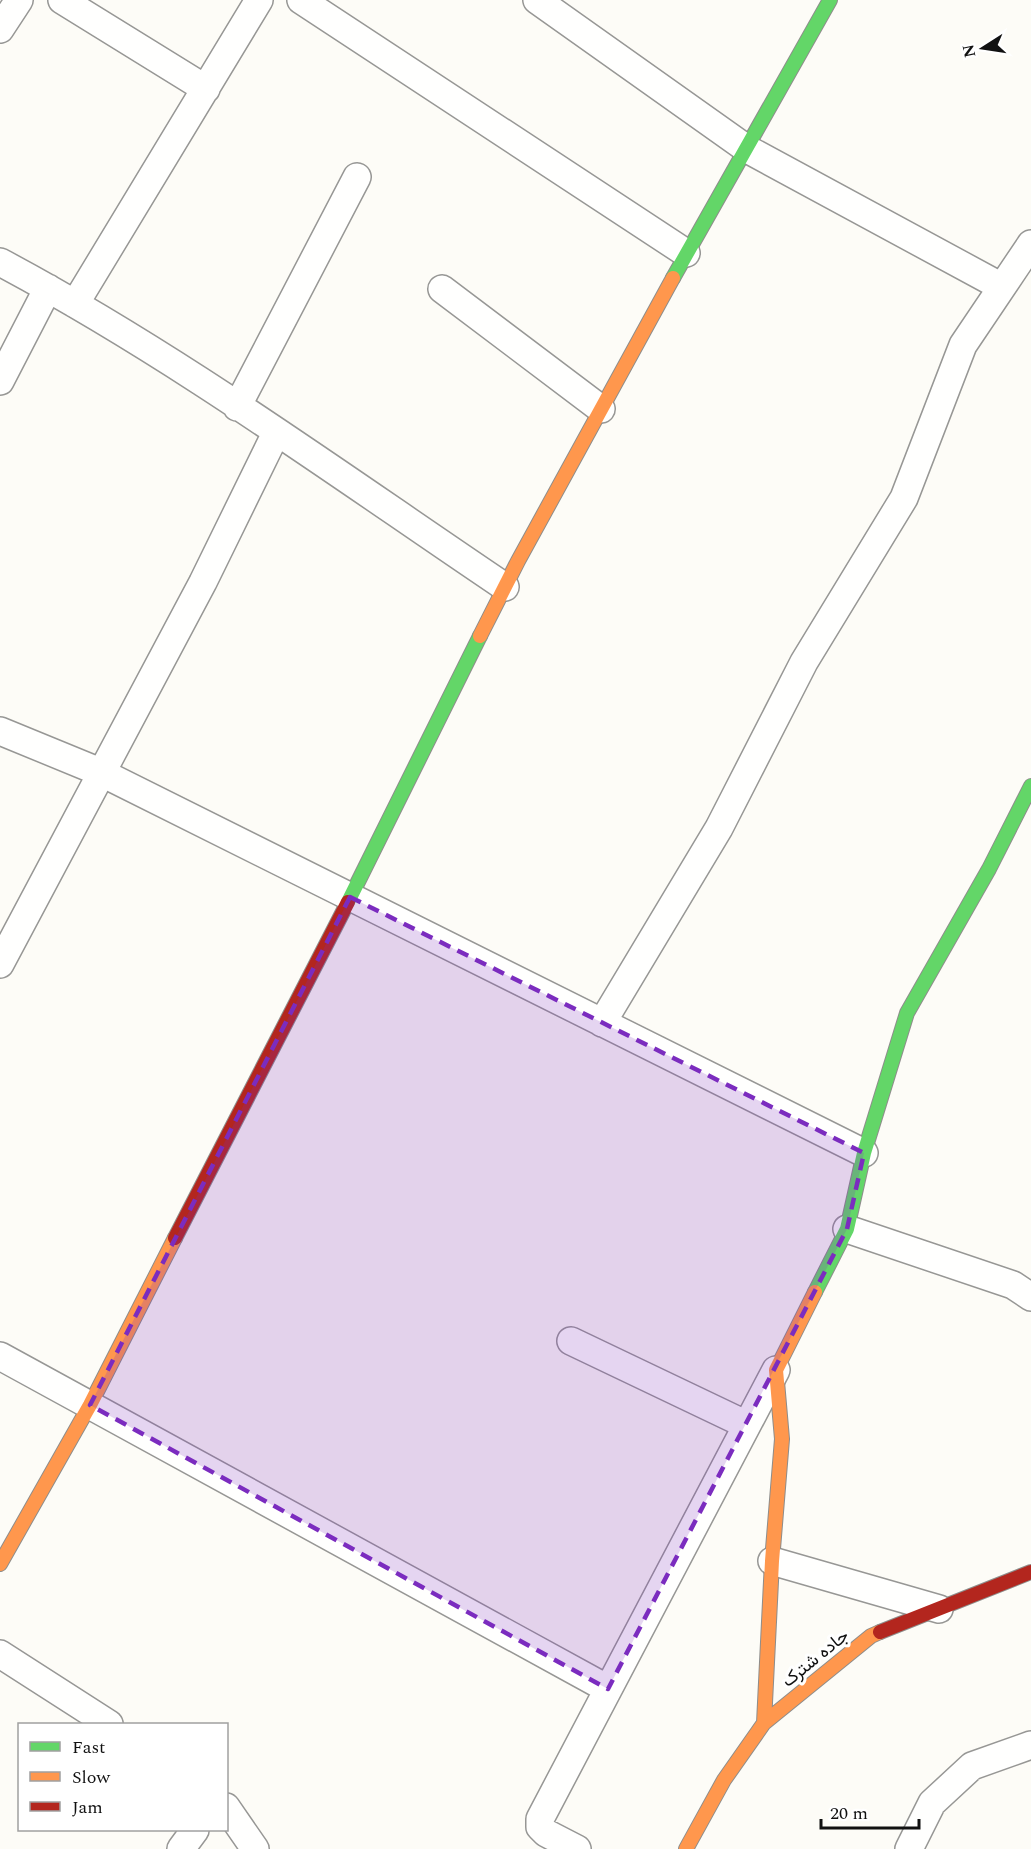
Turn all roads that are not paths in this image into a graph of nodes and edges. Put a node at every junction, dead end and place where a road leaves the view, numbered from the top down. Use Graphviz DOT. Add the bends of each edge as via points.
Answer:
graph roads {
  1 [pos="19,0"];
  2 [pos="62,0"];
  3 [pos="259,0"];
  4 [pos="301,0"];
  5 [pos="537,0"];
  6 [pos="830,0"];
  7 [pos="0,28"];
  8 [pos="206,89"];
  9 [pos="747,149"];
  10 [pos="357,177"];
  11 [pos="1031,244"];
  12 [pos="686,253"];
  13 [pos="0,262"];
  14 [pos="1002,287"];
  15 [pos="48,288"];
  16 [pos="442,288"];
  17 [pos="75,304"];
  18 [pos="0,381"];
  19 [pos="237,407"];
  20 [pos="601,409"];
  21 [pos="276,433"];
  22 [pos="505,587"];
  23 [pos="0,731"];
  24 [pos="100,772"];
  25 [pos="1031,786"];
  26 [pos="350,897"];
  27 [pos="1,960"];
  28 [pos="602,1023"];
  29 [pos="864,1153"];
  30 [pos="847,1229"];
  31 [pos="1031,1297"];
  32 [pos="572,1341"];
  33 [pos="0,1356"];
  34 [pos="777,1370"];
  35 [pos="90,1405"];
  36 [pos="747,1425"];
  37 [pos="772,1561"];
  38 [pos="0,1564"];
  39 [pos="1031,1572"];
  40 [pos="939,1609"];
  41 [pos="0,1654"];
  42 [pos="608,1689"];
  43 [pos="106,1723"];
  44 [pos="764,1723"];
  45 [pos="1031,1745"];
  46 [pos="228,1810"];
  47 [pos="194,1831"];
  48 [pos="181,1849"];
  49 [pos="255,1849"];
  50 [pos="577,1849"];
  51 [pos="686,1849"];
  52 [pos="909,1849"];
  1 -- 7 [label="street"];
  2 -- 8 [label="street"];
  3 -- 8 [label="street"];
  4 -- 12 [label="street"];
  5 -- 9 [label="street"];
  6 -- 9 [label="street"];
  8 -- 17 [label="street"];
  9 -- 12 [label="street"];
  9 -- 14 [label="street"];
  10 -- 19 [label="street"];
  11 -- 14 [label="street"];
  12 -- 20 [label="street"];
  13 -- 15 [label="street"];
  14 -- 28 [label="street" via="963,345 904,498 804,662 718,828"];
  15 -- 17 [label="street"];
  15 -- 18 [label="street"];
  16 -- 20 [label="street"];
  17 -- 19 [label="street"];
  19 -- 21 [label="street"];
  20 -- 22 [label="street"];
  21 -- 22 [label="street"];
  21 -- 24 [label="street" via="203,582"];
  22 -- 26 [label="street"];
  23 -- 24 [label="street"];
  24 -- 26 [label="street"];
  24 -- 27 [label="street"];
  25 -- 29 [label="street" via="907,1013"];
  26 -- 28 [label="street"];
  26 -- 35 [label="street"];
  28 -- 29 [label="street"];
  29 -- 30 [label="street"];
  30 -- 31 [label="street" via="1013,1286"];
  30 -- 34 [label="street"];
  32 -- 36 [label="street"];
  33 -- 35 [label="street"];
  34 -- 36 [label="street"];
  34 -- 37 [label="street" via="782,1438"];
  35 -- 38 [label="street"];
  35 -- 42 [label="street"];
  36 -- 42 [label="street"];
  37 -- 40 [label="street"];
  37 -- 44 [label="street"];
  39 -- 40 [label="street, جاده شترک"];
  40 -- 44 [label="street, جاده شترک" via="871,1636"];
  41 -- 43 [label="street"];
  42 -- 50 [label="street" via="540,1819 540,1827 546,1833"];
  44 -- 51 [label="street, جاده شترک" via="724,1780"];
  45 -- 52 [label="street" via="972,1766 932,1803"];
  46 -- 49 [label="street"];
  47 -- 48 [label="street"];
}
